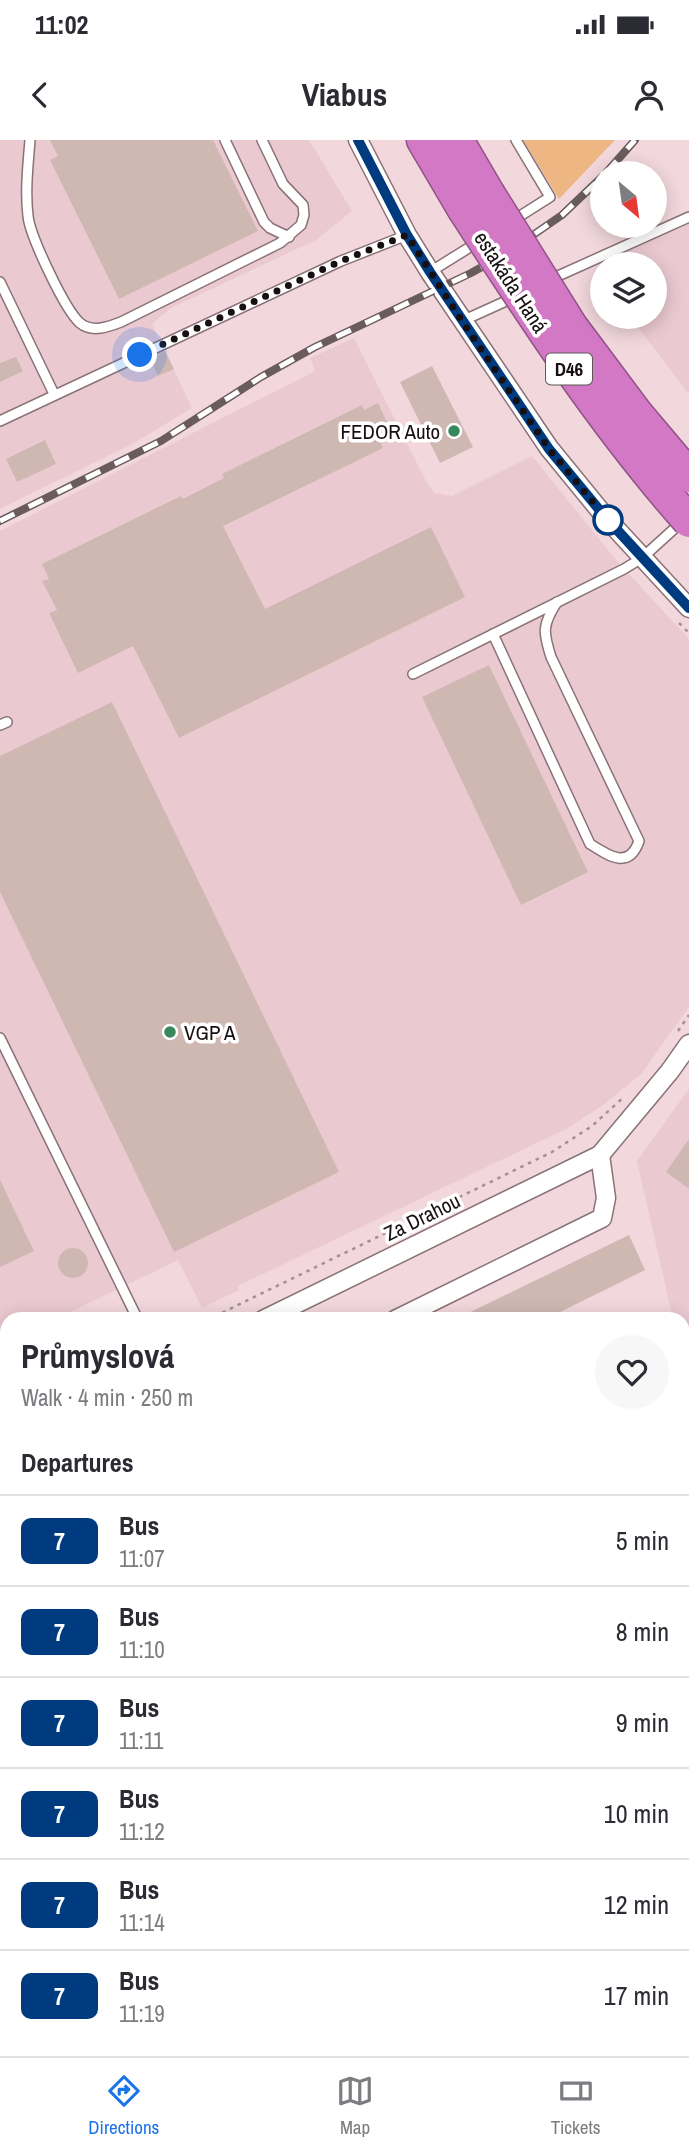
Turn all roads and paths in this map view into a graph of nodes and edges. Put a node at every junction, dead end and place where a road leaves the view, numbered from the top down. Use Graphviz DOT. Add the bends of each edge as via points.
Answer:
graph roads {
  1 [pos="30,140"];
  2 [pos="225,140"];
  3 [pos="262,140"];
  4 [pos="358,140"];
  5 [pos="423,140"];
  6 [pos="457,140"];
  7 [pos="516,140"];
  8 [pos="476,201"];
  9 [pos="520,216"];
  10 [pos="689,216"];
  11 [pos="407,235"];
  12 [pos="289,237"];
  13 [pos="470,247"];
  14 [pos="430,272"];
  15 [pos="558,276"];
  16 [pos="0,282"];
  17 [pos="504,302"];
  18 [pos="462,321"];
  19 [pos="54,394"];
  20 [pos="0,421"];
  21 [pos="689,477"];
  22 [pos="682,524"];
  23 [pos="642,558"];
  24 [pos="557,603"];
  25 [pos="689,608"];
  26 [pos="493,634"];
  27 [pos="413,674"];
  28 [pos="0,1038"];
  29 [pos="689,1044"];
  30 [pos="631,1089"];
  31 [pos="600,1155"];
  32 [pos="134,1312"];
  33 [pos="223,1312"];
  34 [pos="279,1312"];
  35 [pos="411,1312"];
  1 -- 12 [label="lane" via="27,202 32,234 66,303 86,326 109,327"];
  2 -- 12 [label="lane" via="264,222"];
  3 -- 12 [label="lane" via="283,184 304,209 301,225"];
  4 -- 11 [label="street"];
  5 -- 8 [label="highway, D46"];
  6 -- 8 [label="highway, D46"];
  7 -- 9 [label="lane" via="550,197"];
  8 -- 21 [label="highway, estakáda Haná / D46, bridge"];
  8 -- 22 [label="highway, estakáda Haná / D46, bridge" via="551,343"];
  10 -- 15 [label="lane"];
  11 -- 14 [label="street"];
  11 -- 19 [label="lane"];
  13 -- 14 [label="lane"];
  14 -- 18 [label="street"];
  16 -- 19 [label="lane"];
  17 -- 18 [label="lane"];
  18 -- 23 [label="street" via="549,449"];
  19 -- 20 [label="lane"];
  22 -- 23 [label="lane"];
  23 -- 24 [label="lane"];
  23 -- 25 [label="street"];
  24 -- 26 [label="lane"];
  24 -- 26 [label="lane" via="545,620 544,635 639,841 636,851 625,858 610,857 590,844"];
  26 -- 27 [label="lane"];
  28 -- 32 [label="lane"];
  29 -- 31 [label="street, Za Drahou"];
  30 -- 33 [label="path" via="592,1126 552,1152"];
  31 -- 34 [label="street, Za Drahou"];
  31 -- 35 [label="street" via="606,1198 602,1218"];
}
